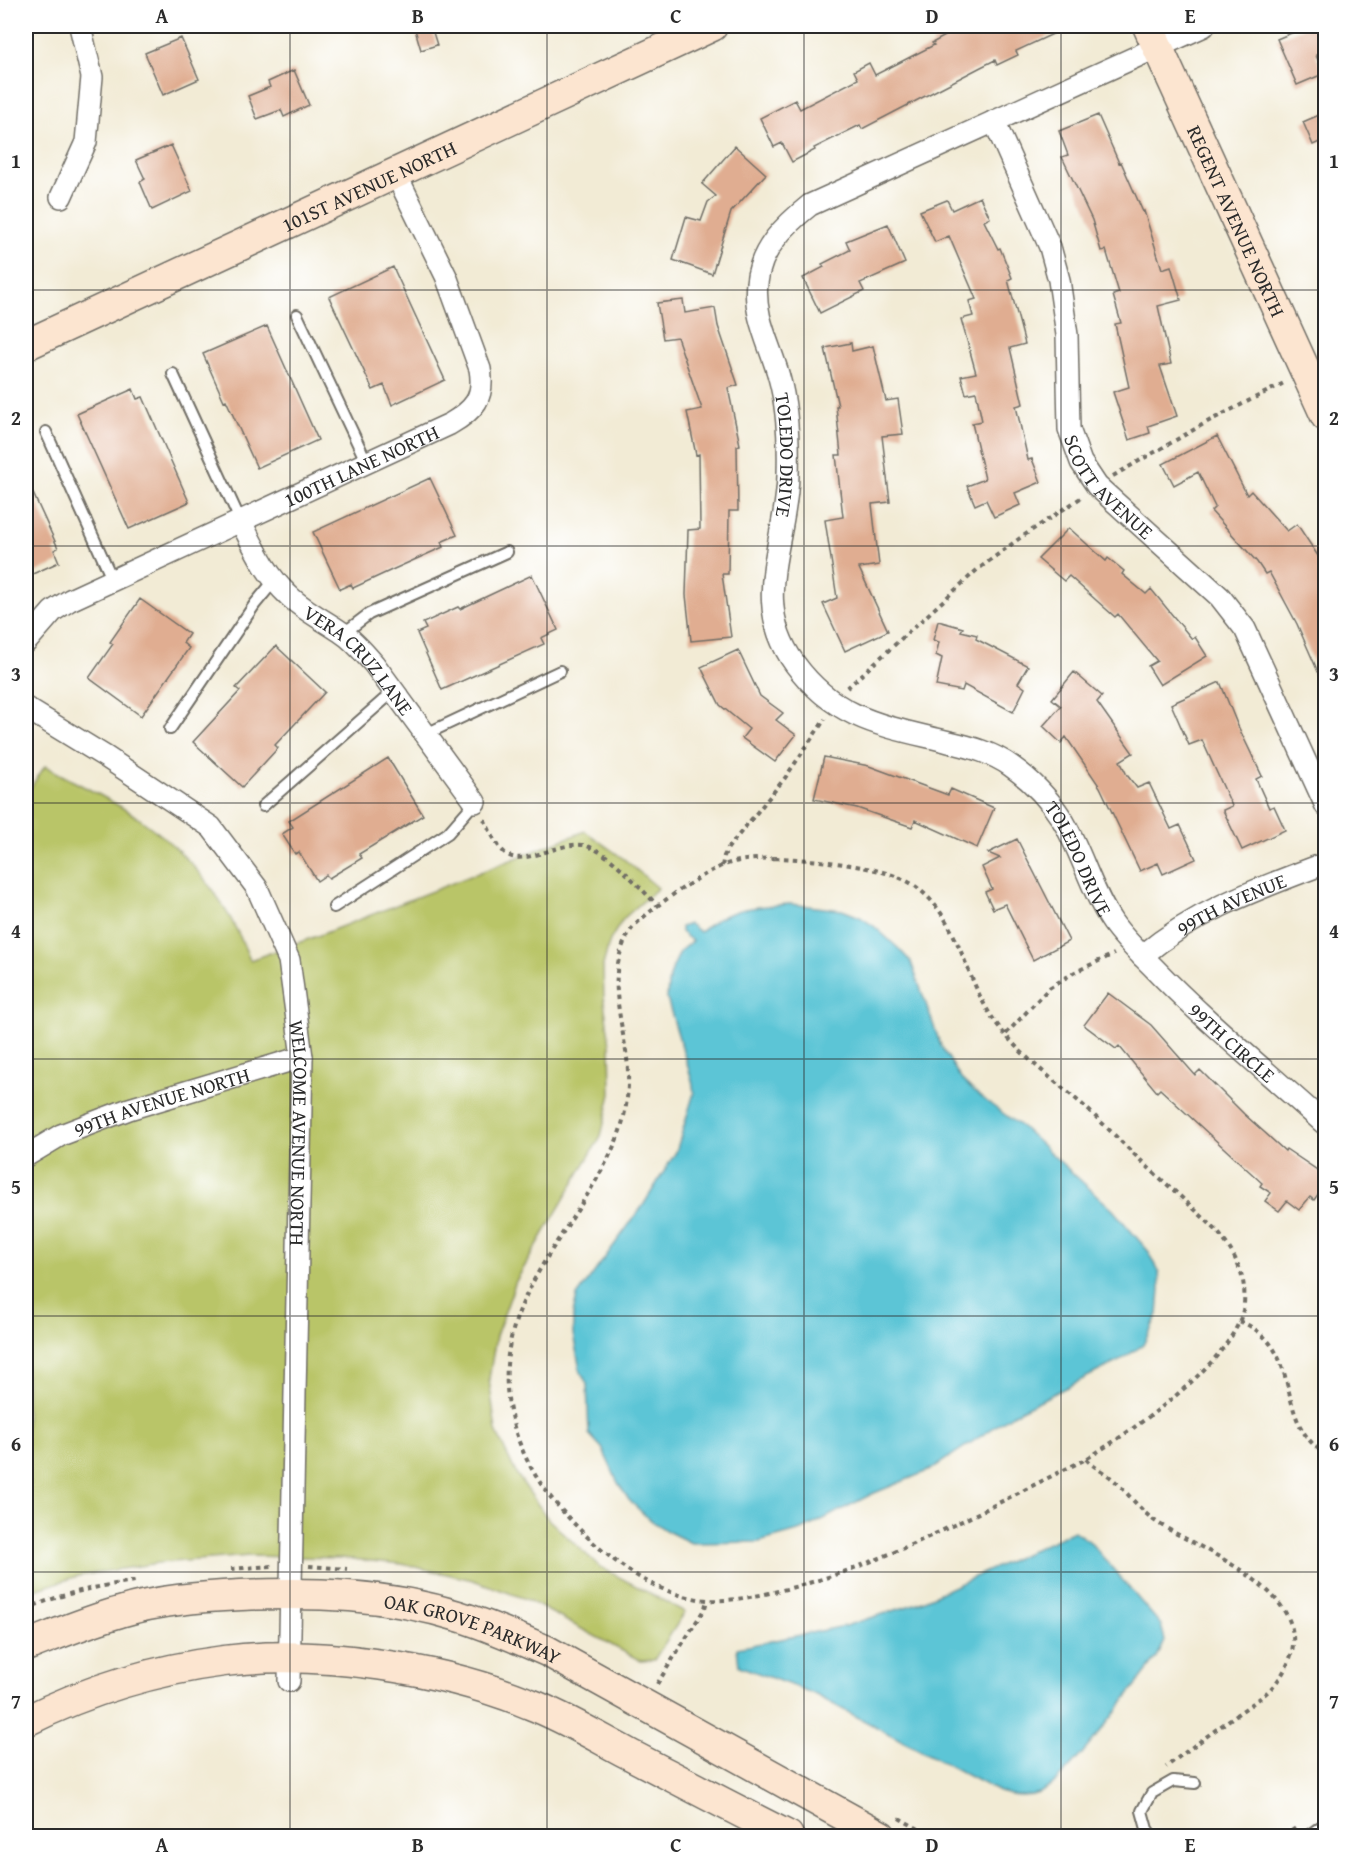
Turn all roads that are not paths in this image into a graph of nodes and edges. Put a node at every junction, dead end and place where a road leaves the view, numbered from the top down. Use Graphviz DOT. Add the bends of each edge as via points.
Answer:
graph roads {
  1 [pos="80,26"];
  2 [pos="712,26"];
  3 [pos="1204,26"];
  4 [pos="1153,36"];
  5 [pos="994,121"];
  6 [pos="395,172"];
  7 [pos="61,197"];
  8 [pos="297,315"];
  9 [pos="26,345"];
  10 [pos="173,374"];
  11 [pos="1326,416"];
  12 [pos="46,432"];
  13 [pos="367,464"];
  14 [pos="241,522"];
  15 [pos="507,552"];
  16 [pos="113,581"];
  17 [pos="274,581"];
  18 [pos="344,633"];
  19 [pos="26,641"];
  20 [pos="560,671"];
  21 [pos="394,691"];
  22 [pos="26,708"];
  23 [pos="170,729"];
  24 [pos="426,734"];
  25 [pos="475,802"];
  26 [pos="263,806"];
  27 [pos="1326,806"];
  28 [pos="1326,863"];
  29 [pos="334,907"];
  30 [pos="1136,950"];
  31 [pos="302,1057"];
  32 [pos="1326,1125"];
  33 [pos="26,1156"];
  34 [pos="292,1593"];
  35 [pos="26,1646"];
  36 [pos="289,1670"];
  37 [pos="26,1721"];
  38 [pos="1195,1783"];
  39 [pos="1326,1823"];
  40 [pos="788,1836"];
  41 [pos="881,1836"];
  42 [pos="1152,1836"];
  43 [pos="1308,1836"];
  1 -- 7 [label="street" via="92,77 86,142"];
  2 -- 6 [label="street, 101ST AVENUE NORTH"];
  3 -- 4 [label="street, TOLEDO DRIVE"];
  4 -- 5 [label="street, TOLEDO DRIVE"];
  4 -- 11 [label="street, REGENT AVENUE NORTH"];
  5 -- 27 [label="street, SCOTT AVENUE" via="1050,247 1059,280 1067,335 1070,429 1081,462 1097,486 1220,597 1245,629"];
  5 -- 30 [label="street, TOLEDO DRIVE" via="810,204 788,222 763,260 757,303 780,378 788,444 785,509 771,593 775,617 793,662 835,705 884,725 989,753 1029,781 1063,821 1113,923"];
  6 -- 9 [label="street, 101ST AVENUE NORTH"];
  6 -- 13 [label="street, 100TH LANE NORTH" via="446,276 482,383 473,408 463,417"];
  8 -- 13 [label="lane"];
  10 -- 14 [label="lane"];
  12 -- 16 [label="lane"];
  13 -- 14 [label="street, 100TH LANE NORTH"];
  14 -- 16 [label="street, 100TH LANE NORTH"];
  14 -- 17 [label="street, VERA CRUZ LANE"];
  15 -- 18 [label="lane" via="369,614"];
  16 -- 19 [label="street, 100TH LANE NORTH" via="53,611"];
  17 -- 18 [label="street, VERA CRUZ LANE" via="290,598"];
  17 -- 23 [label="lane"];
  18 -- 21 [label="street, VERA CRUZ LANE"];
  20 -- 24 [label="lane"];
  21 -- 24 [label="street, VERA CRUZ LANE"];
  21 -- 26 [label="lane"];
  22 -- 31 [label="street, WELCOME AVENUE NORTH" via="211,827 257,888 289,960"];
  24 -- 25 [label="street, VERA CRUZ LANE"];
  25 -- 29 [label="lane" via="448,833"];
  28 -- 30 [label="street, 99TH AVENUE" via="1232,899"];
  30 -- 32 [label="street, 99TH CIRCLE" via="1182,998"];
  31 -- 33 [label="street, 99TH AVENUE NORTH" via="129,1109 61,1135"];
  31 -- 34 [label="street, WELCOME AVENUE NORTH"];
  34 -- 35 [label="street, OAK GROVE PARKWAY" via="212,1596 160,1603 121,1611"];
  34 -- 36 [label="street, WELCOME AVENUE NORTH"];
  34 -- 41 [label="street, OAK GROVE PARKWAY" via="348,1594 416,1605 500,1631 547,1651"];
  36 -- 37 [label="street" via="225,1661 136,1678 58,1705"];
  36 -- 40 [label="street" via="356,1662 402,1668 450,1678 530,1704"];
  38 -- 42 [label="lane" via="1173,1781 1152,1793 1143,1811"];
  39 -- 43 [label="lane"];
}
